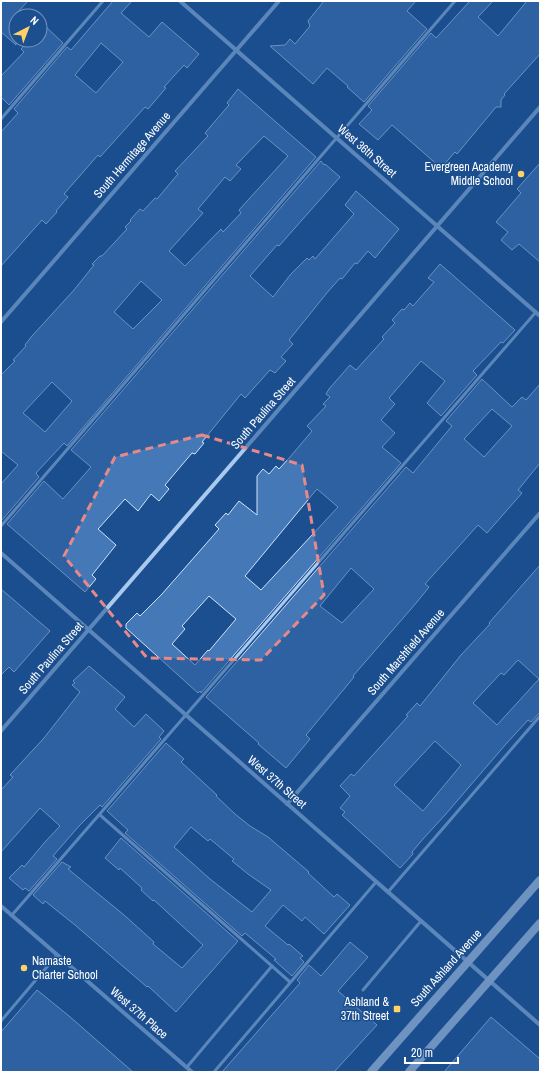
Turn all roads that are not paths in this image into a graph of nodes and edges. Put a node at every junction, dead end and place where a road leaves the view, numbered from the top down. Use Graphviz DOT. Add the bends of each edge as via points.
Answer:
graph roads {
  1 [pos="103,1"];
  2 [pos="180,1"];
  3 [pos="279,1"];
  4 [pos="456,1"];
  5 [pos="236,50"];
  6 [pos="540,108"];
  7 [pos="1,119"];
  8 [pos="337,138"];
  9 [pos="437,226"];
  10 [pos="536,312"];
  11 [pos="540,316"];
  12 [pos="1,322"];
  13 [pos="540,513"];
  14 [pos="1,526"];
  15 [pos="1,553"];
  16 [pos="88,630"];
  17 [pos="186,715"];
  18 [pos="540,716"];
  19 [pos="1,731"];
  20 [pos="287,804"];
  21 [pos="100,815"];
  22 [pos="540,880"];
  23 [pos="376,882"];
  24 [pos="388,892"];
  25 [pos="1,906"];
  26 [pos="12,915"];
  27 [pos="421,921"];
  28 [pos="540,923"];
  29 [pos="57,955"];
  30 [pos="467,962"];
  31 [pos="272,966"];
  32 [pos="489,981"];
  33 [pos="290,982"];
  34 [pos="364,990"];
  35 [pos="1,1022"];
  36 [pos="540,1025"];
  37 [pos="187,1067"];
  38 [pos="192,1072"];
  39 [pos="214,1072"];
  40 [pos="371,1072"];
  41 [pos="409,1072"];
  1 -- 7 [label="lane"];
  2 -- 5 [label="street, West 36th Street"];
  3 -- 5 [label="street, South Hermitage Avenue"];
  4 -- 8 [label="lane"];
  5 -- 8 [label="street, West 36th Street"];
  5 -- 12 [label="street, South Hermitage Avenue"];
  6 -- 9 [label="street, South Paulina Street"];
  8 -- 9 [label="street, West 36th Street"];
  8 -- 14 [label="lane"];
  9 -- 10 [label="street, West 36th Street"];
  9 -- 16 [label="street, South Paulina Street"];
  10 -- 11 [label="street, West 36th Street"];
  10 -- 17 [label="lane"];
  13 -- 20 [label="street, South Marshfield Avenue"];
  15 -- 16 [label="street, West 37th Street"];
  16 -- 17 [label="street, West 37th Street"];
  16 -- 19 [label="street, South Paulina Street"];
  17 -- 20 [label="street, West 37th Street"];
  17 -- 21 [label="lane"];
  18 -- 24 [label="lane"];
  20 -- 23 [label="street, West 37th Street"];
  21 -- 26 [label="lane"];
  21 -- 31 [label="lane"];
  22 -- 30 [label="main road, South Ashland Avenue"];
  23 -- 24 [label="street, West 37th Street"];
  23 -- 33 [label="lane"];
  24 -- 27 [label="street, West 37th Street"];
  25 -- 26 [label="street, West 37th Place"];
  26 -- 29 [label="street, West 37th Place"];
  27 -- 30 [label="street, West 37th Street"];
  27 -- 34 [label="lane"];
  28 -- 32 [label="main road"];
  29 -- 35 [label="lane"];
  29 -- 37 [label="street, West 37th Place"];
  30 -- 32 [label="street, West 37th Street"];
  30 -- 40 [label="main road, South Ashland Avenue"];
  31 -- 33 [label="lane"];
  31 -- 37 [label="lane"];
  32 -- 36 [label="street, West 37th Street"];
  32 -- 41 [label="main road"];
  33 -- 39 [label="lane"];
  37 -- 38 [label="street, West 37th Place"];
}
